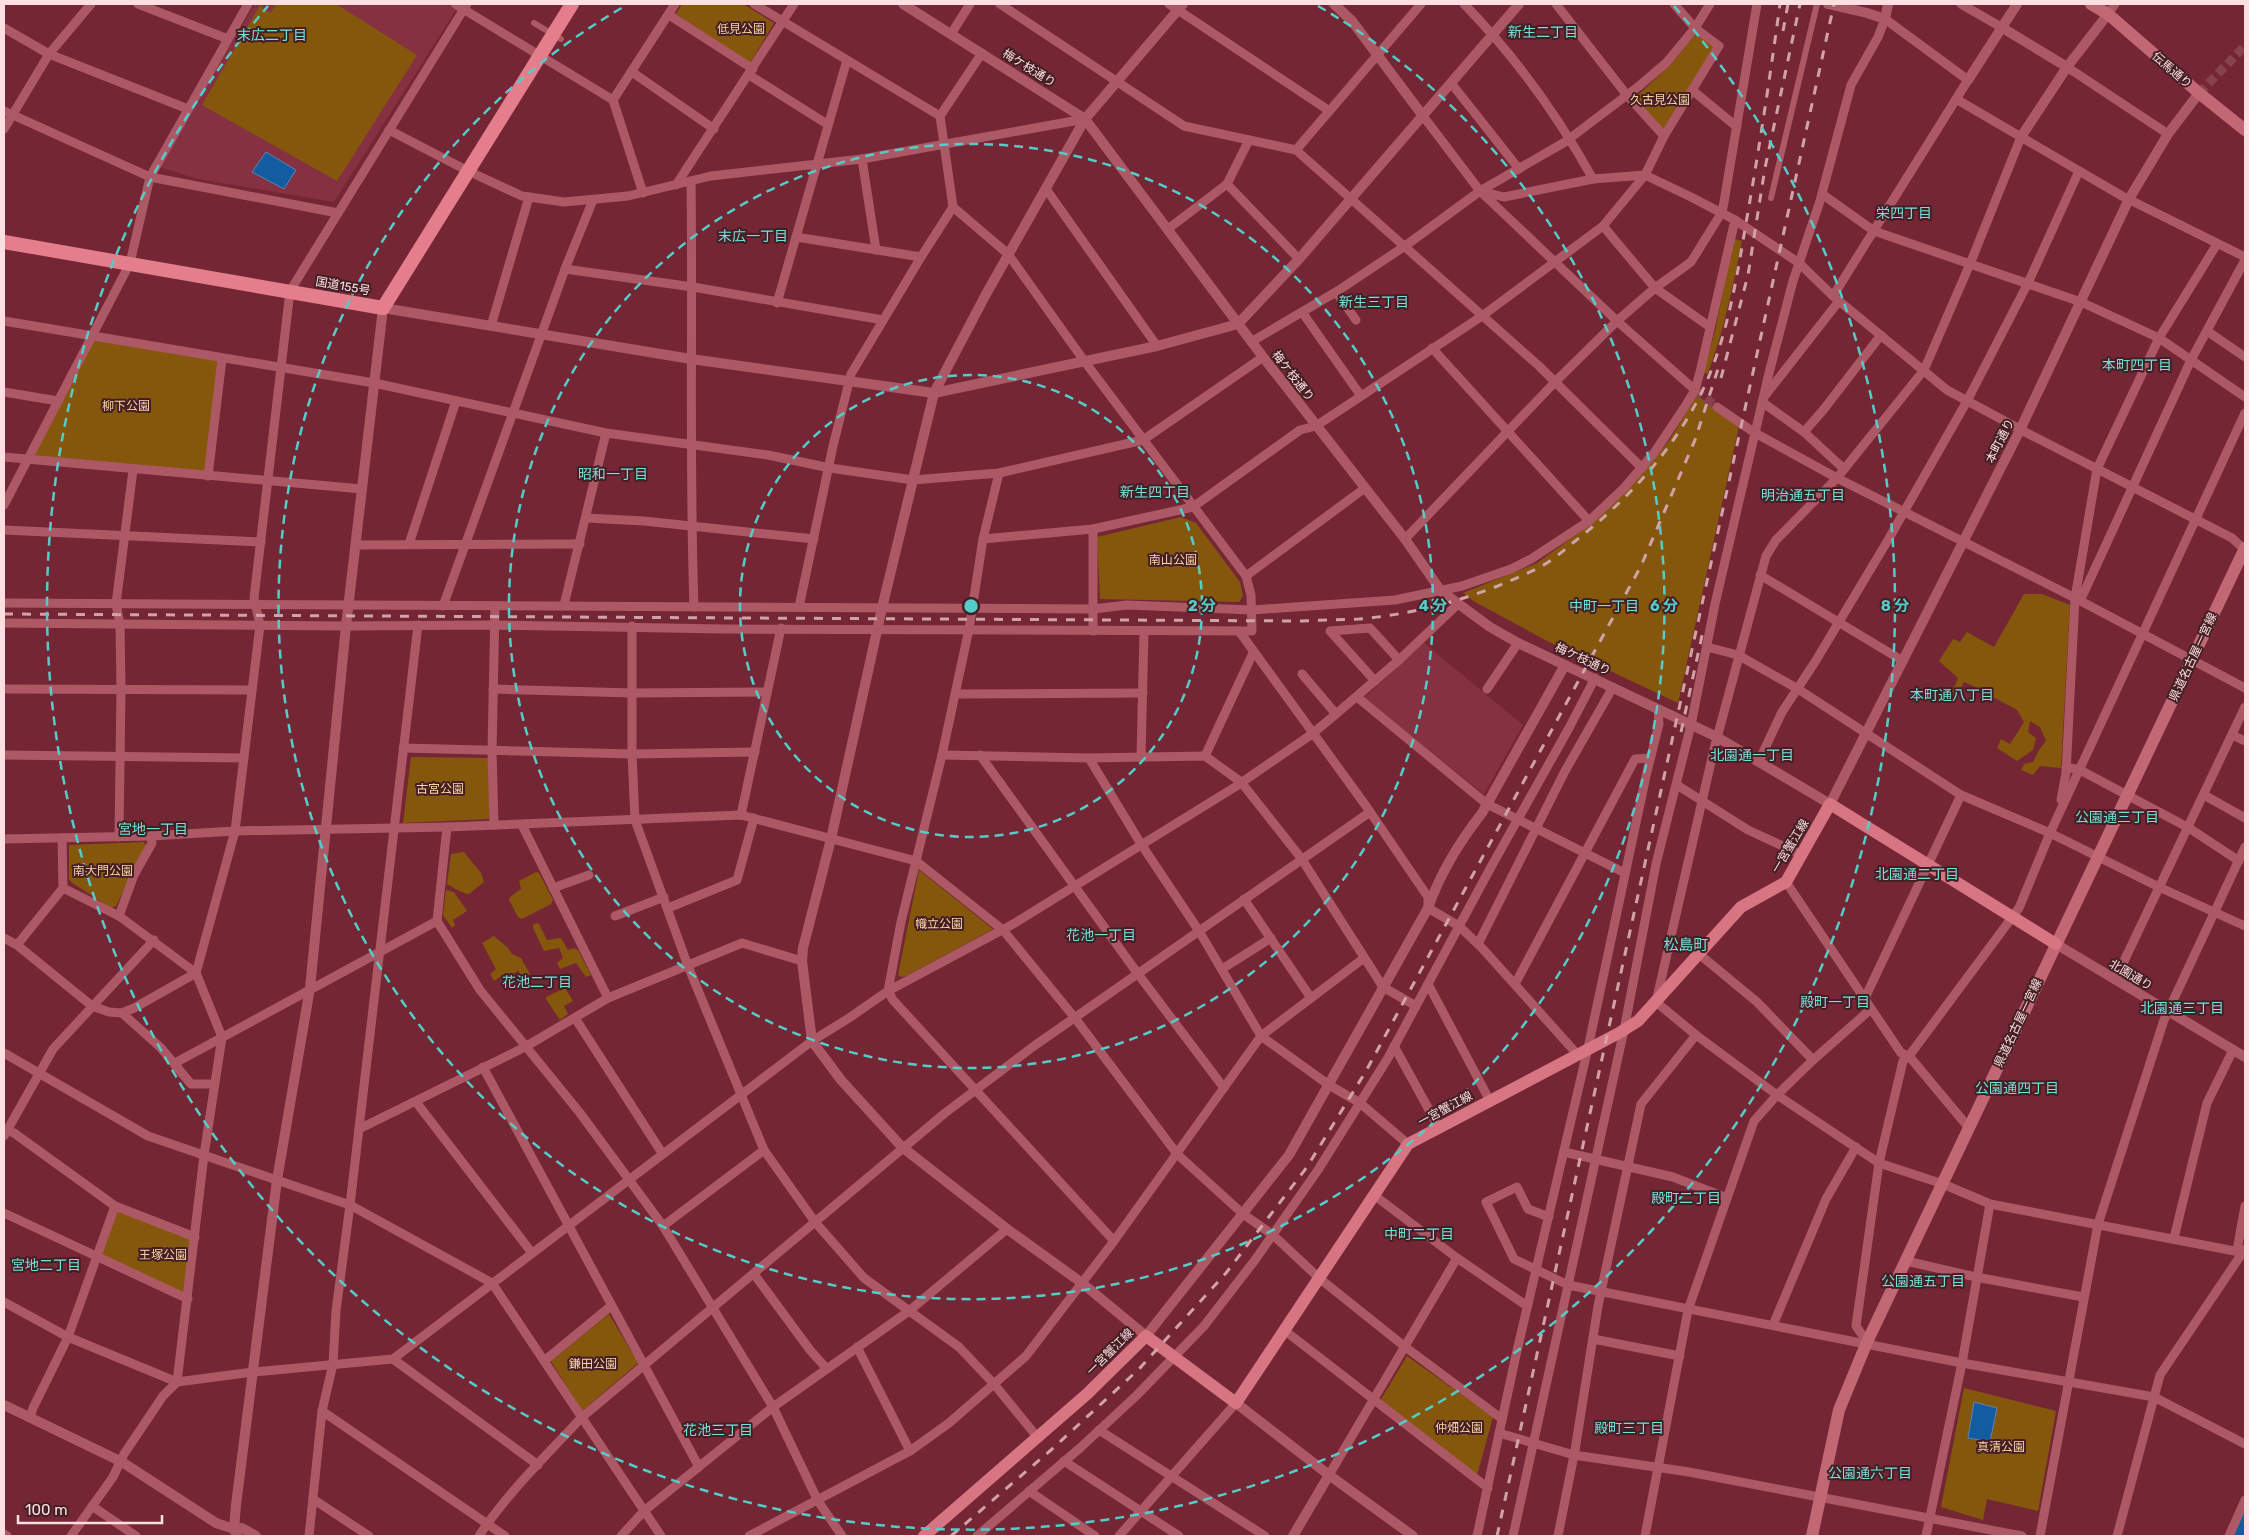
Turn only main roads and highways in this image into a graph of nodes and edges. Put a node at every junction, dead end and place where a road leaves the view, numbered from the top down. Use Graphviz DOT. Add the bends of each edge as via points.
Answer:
graph roads {
  1 [pos="572,4"];
  2 [pos="2102,6"];
  3 [pos="2245,130"];
  4 [pos="4,242"];
  5 [pos="2245,549"];
  6 [pos="2056,944"];
  7 [pos="924,1536"];
  8 [pos="1812,1536"];
  1 -- 4 [label="highway, 国道155号" via="383,308"];
  2 -- 3 [label="main road, 伝馬通り"];
  5 -- 6 [label="main road, 県道名古屋一宮線"];
  6 -- 7 [label="main road, 一宮蟹江線" via="1830,804 1786,882 1741,907 1638,1021 1408,1144 1236,1403 1146,1336 1038,1438"];
  6 -- 8 [label="main road, 県道名古屋一宮線" via="1867,1342 1839,1410"];
}
